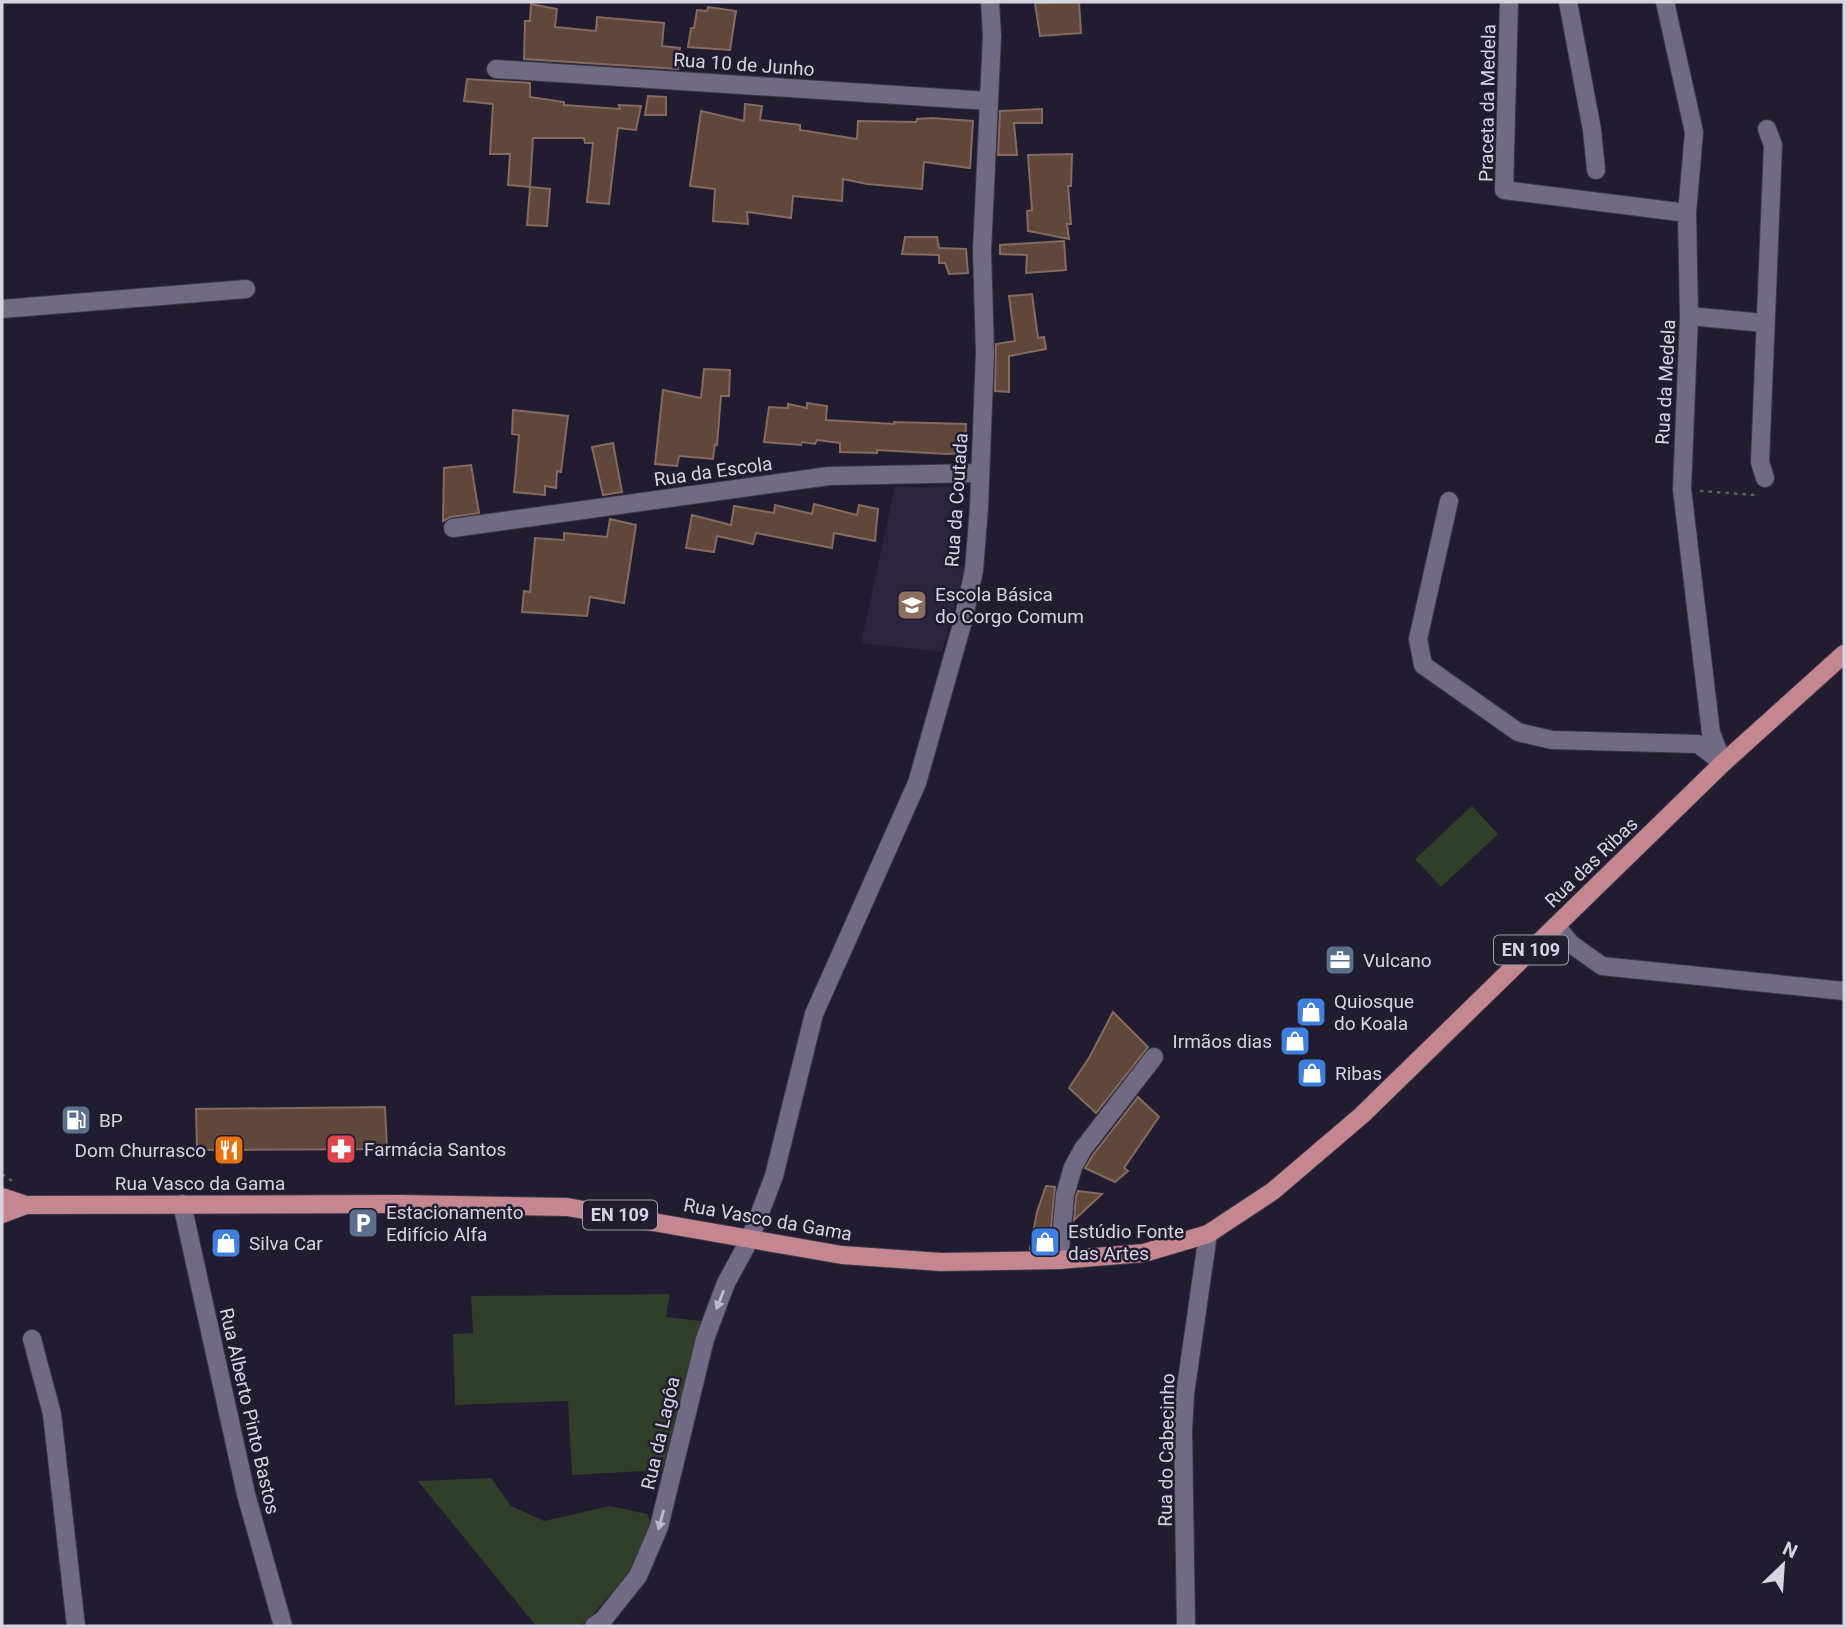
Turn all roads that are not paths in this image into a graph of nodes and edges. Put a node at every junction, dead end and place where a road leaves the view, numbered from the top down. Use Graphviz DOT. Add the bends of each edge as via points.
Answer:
graph roads {
  1 [pos="990,2"];
  2 [pos="1509,2"];
  3 [pos="1568,2"];
  4 [pos="1665,2"];
  5 [pos="496,69"];
  6 [pos="989,101"];
  7 [pos="1767,129"];
  8 [pos="1596,170"];
  9 [pos="1687,213"];
  10 [pos="246,289"];
  11 [pos="2,309"];
  12 [pos="1689,316"];
  13 [pos="1764,323"];
  14 [pos="980,473"];
  15 [pos="1765,478"];
  16 [pos="1449,501"];
  17 [pos="453,528"];
  18 [pos="1844,654"];
  19 [pos="1723,763"];
  20 [pos="1556,926"];
  21 [pos="1844,991"];
  22 [pos="1154,1057"];
  23 [pos="2,1198"];
  24 [pos="182,1204"];
  25 [pos="26,1205"];
  26 [pos="2,1214"];
  27 [pos="1208,1234"];
  28 [pos="750,1239"];
  29 [pos="1059,1259"];
  30 [pos="32,1339"];
  31 [pos="76,1626"];
  32 [pos="283,1626"];
  33 [pos="594,1626"];
  34 [pos="1186,1626"];
  1 -- 6 [label="street, Rua da Coutada"];
  2 -- 9 [label="street, Praceta da Medela" via="1504,190"];
  3 -- 8 [label="street"];
  4 -- 9 [label="street, Rua da Medela" via="1694,132"];
  5 -- 6 [label="street, Rua 10 de Junho"];
  6 -- 14 [label="street, Rua da Coutada"];
  7 -- 13 [label="street" via="1773,145"];
  9 -- 12 [label="street, Rua da Medela"];
  10 -- 11 [label="street"];
  12 -- 13 [label="street"];
  12 -- 19 [label="street, Rua da Medela" via="1682,489 1711,733"];
  13 -- 15 [label="street" via="1760,461"];
  14 -- 17 [label="street, Rua da Escola" via="830,476"];
  14 -- 28 [label="street, Rua da Coutada" via="974,570 917,783 814,1014 774,1176"];
  16 -- 19 [label="street" via="1418,639 1423,665 1518,732 1552,740 1698,744"];
  18 -- 19 [label="main road, Rua das Ribas / EN 109"];
  19 -- 20 [label="main road, Rua das Ribas / EN 109"];
  20 -- 21 [label="street" via="1571,944 1602,966"];
  20 -- 27 [label="main road, Rua das Ribas / EN 109" via="1362,1115 1273,1191"];
  22 -- 29 [label="street" via="1073,1167 1065,1195"];
  23 -- 25 [label="main road, Rua Vasco da Gama / EN 109"];
  24 -- 25 [label="main road, Rua Vasco da Gama / EN 109"];
  24 -- 28 [label="main road, Rua Vasco da Gama / EN 109" via="567,1207"];
  24 -- 32 [label="street, Rua Alberto Pinto Bastos" via="246,1494"];
  25 -- 26 [label="main road, Rua Vasco da Gama / EN 109"];
  27 -- 29 [label="main road, Rua Vasco da Gama / EN 109" via="1144,1253"];
  27 -- 34 [label="street, Rua do Cabecinho" via="1184,1419"];
  28 -- 29 [label="main road, Rua Vasco da Gama / EN 109" via="842,1255 916,1260"];
  28 -- 33 [label="street, Rua da Lagôa, one-way" via="726,1283 705,1339 660,1527 638,1576"];
  30 -- 31 [label="street" via="51,1414"];
}
